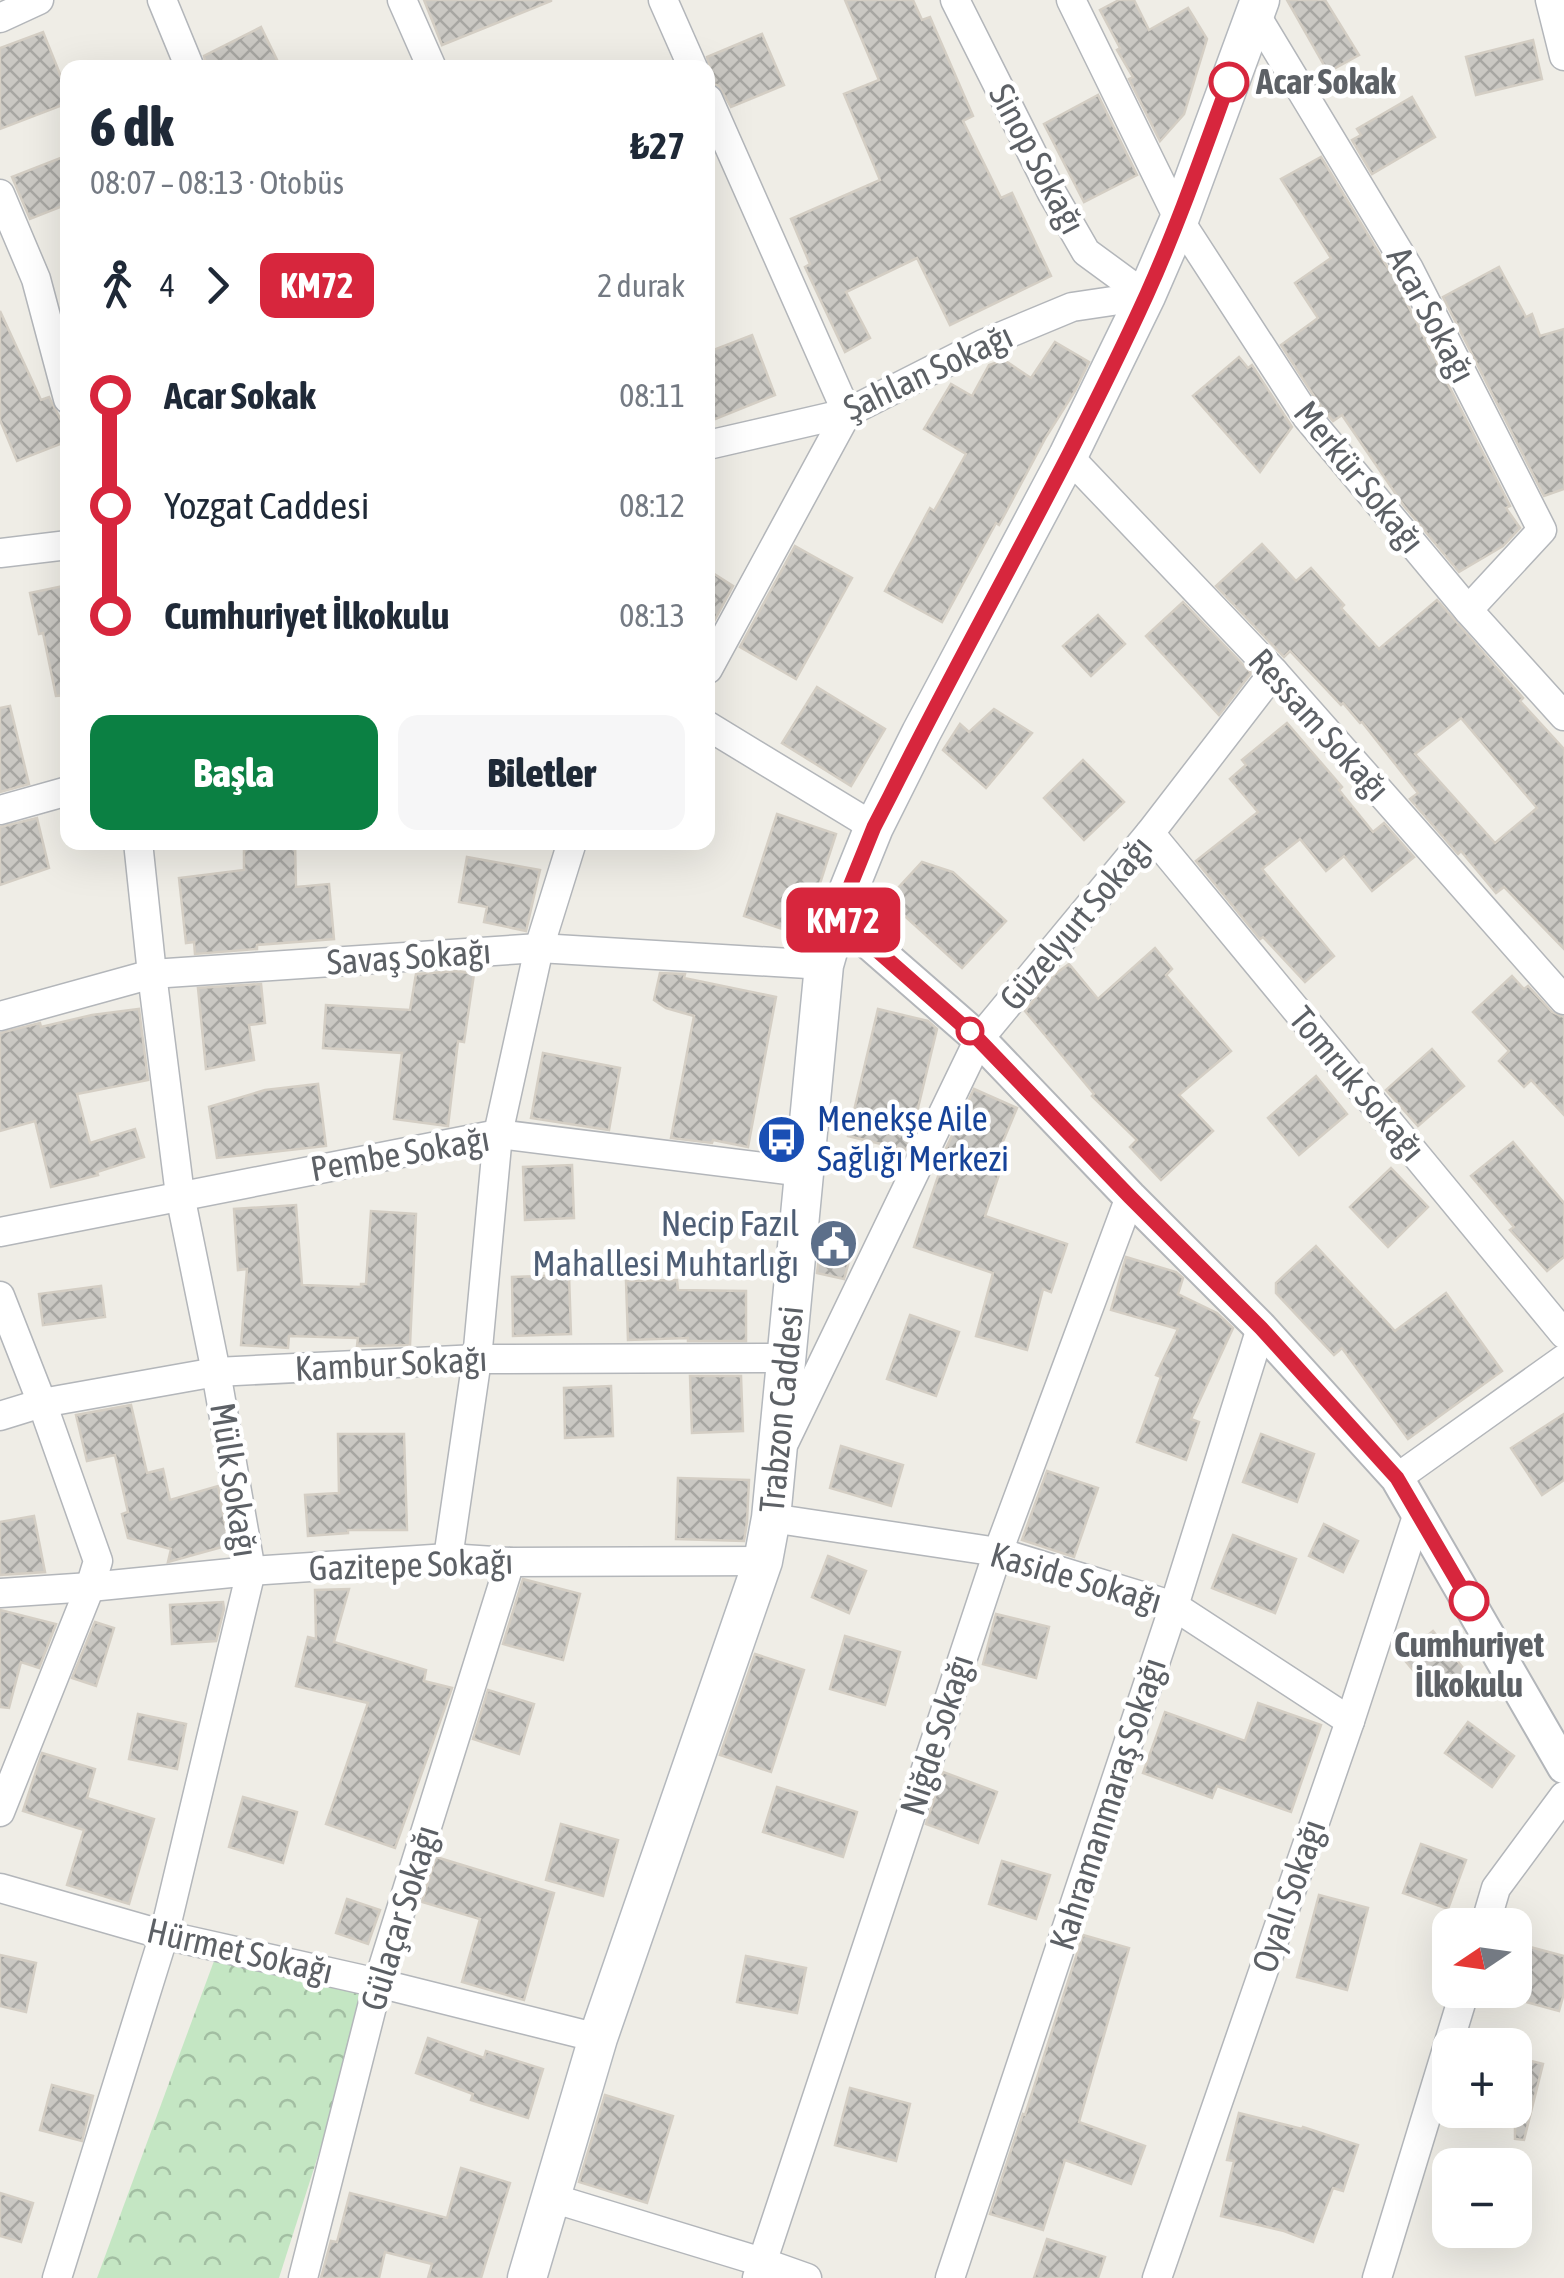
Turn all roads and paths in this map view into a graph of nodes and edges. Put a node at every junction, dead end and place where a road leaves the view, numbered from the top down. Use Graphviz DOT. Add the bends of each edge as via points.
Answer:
graph roads {
  1 [pos="39,0"];
  2 [pos="162,0"];
  3 [pos="402,0"];
  4 [pos="664,0"];
  5 [pos="956,0"];
  6 [pos="1071,0"];
  7 [pos="1550,0"];
  8 [pos="1257,6"];
  9 [pos="0,18"];
  10 [pos="1564,56"];
  11 [pos="187,60"];
  12 [pos="428,60"];
  13 [pos="690,60"];
  14 [pos="715,115"];
  15 [pos="0,194"];
  16 [pos="1179,220"];
  17 [pos="1146,296"];
  18 [pos="60,369"];
  19 [pos="847,413"];
  20 [pos="715,443"];
  21 [pos="1068,456"];
  22 [pos="60,546"];
  23 [pos="0,552"];
  24 [pos="1468,610"];
  25 [pos="715,655"];
  26 [pos="1274,672"];
  27 [pos="1564,716"];
  28 [pos="715,730"];
  29 [pos="60,793"];
  30 [pos="0,810"];
  31 [pos="874,827"];
  32 [pos="1150,834"];
  33 [pos="139,850"];
  34 [pos="570,850"];
  35 [pos="838,916"];
  36 [pos="539,948"];
  37 [pos="824,965"];
  38 [pos="152,974"];
  39 [pos="1564,1000"];
  40 [pos="0,1016"];
  41 [pos="979,1040"];
  42 [pos="498,1134"];
  43 [pos="804,1172"];
  44 [pos="180,1195"];
  45 [pos="1130,1197"];
  46 [pos="0,1232"];
  47 [pos="0,1296"];
  48 [pos="1261,1328"];
  49 [pos="1564,1334"];
  50 [pos="787,1358"];
  51 [pos="1564,1358"];
  52 [pos="476,1359"];
  53 [pos="216,1372"];
  54 [pos="42,1403"];
  55 [pos="0,1416"];
  56 [pos="776,1460"];
  57 [pos="1397,1478"];
  58 [pos="1418,1513"];
  59 [pos="771,1518"];
  60 [pos="998,1552"];
  61 [pos="448,1558"];
  62 [pos="763,1561"];
  63 [pos="510,1562"];
  64 [pos="251,1571"];
  65 [pos="90,1587"];
  66 [pos="0,1593"];
  67 [pos="1174,1606"];
  68 [pos="1350,1721"];
  69 [pos="1564,1767"];
  70 [pos="1564,1796"];
  71 [pos="0,1812"];
  72 [pos="0,1888"];
  73 [pos="1490,1908"];
  74 [pos="164,1936"];
  75 [pos="378,1983"];
  76 [pos="1460,2008"];
  77 [pos="598,2038"];
  78 [pos="552,2198"];
  79 [pos="760,2270"];
  80 [pos="57,2278"];
  81 [pos="302,2278"];
  82 [pos="527,2278"];
  83 [pos="807,2278"];
  84 [pos="950,2278"];
  85 [pos="1156,2278"];
  86 [pos="1377,2278"];
  1 -- 9 [label="street"];
  2 -- 11 [label="street"];
  3 -- 12 [label="street"];
  4 -- 13 [label="street"];
  5 -- 17 [label="street, Sinop Sokağı" via="1086,252"];
  6 -- 16 [label="street, Merkür Sokağı"];
  7 -- 10 [label="street"];
  8 -- 16 [label="main road, Trabzon Caddesi"];
  8 -- 24 [label="street, Acar Sokağı" via="1409,269 1542,530"];
  14 -- 19 [label="street"];
  15 -- 18 [label="street" via="36,279"];
  16 -- 17 [label="main road, Trabzon Caddesi"];
  16 -- 24 [label="street, Merkür Sokağı" via="1307,417"];
  17 -- 19 [label="street, Şahlan Sokağı" via="1072,307"];
  17 -- 21 [label="main road, Trabzon Caddesi"];
  19 -- 20 [label="street, Şahlan Sokağı"];
  19 -- 25 [label="street"];
  21 -- 26 [label="street, Ressam Sokağı"];
  21 -- 31 [label="main road, Trabzon Caddesi"];
  22 -- 23 [label="street"];
  24 -- 27 [label="street, Merkür Sokağı"];
  26 -- 32 [label="street, Güzelyurt Sokağı"];
  26 -- 39 [label="street, Ressam Sokağı"];
  28 -- 31 [label="street"];
  29 -- 30 [label="street"];
  31 -- 35 [label="main road, Trabzon Caddesi"];
  32 -- 41 [label="street, Güzelyurt Sokağı"];
  32 -- 49 [label="street, Tomruk Sokağı"];
  33 -- 38 [label="street, Mülk Sokağı"];
  34 -- 36 [label="street"];
  35 -- 37 [label="main road, Trabzon Caddesi"];
  35 -- 41 [label="street"];
  36 -- 37 [label="street, Savaş Sokağı"];
  36 -- 38 [label="street, Savaş Sokağı"];
  36 -- 42 [label="street"];
  37 -- 43 [label="main road, Trabzon Caddesi"];
  38 -- 40 [label="street, Savaş Sokağı"];
  38 -- 44 [label="street, Mülk Sokağı"];
  41 -- 45 [label="street"];
  41 -- 56 [label="street, Güzelyurt Sokağı"];
  42 -- 43 [label="street, Pembe Sokağı"];
  42 -- 44 [label="street, Pembe Sokağı"];
  42 -- 52 [label="street"];
  43 -- 50 [label="main road, Trabzon Caddesi"];
  44 -- 46 [label="street, Pembe Sokağı"];
  44 -- 53 [label="street, Mülk Sokağı"];
  45 -- 48 [label="street"];
  45 -- 60 [label="street, Niğde Sokağı"];
  47 -- 54 [label="street"];
  48 -- 57 [label="street"];
  48 -- 67 [label="street, Kahramanmaraş Sokağı"];
  50 -- 52 [label="street, Kambur Sokağı"];
  50 -- 56 [label="main road, Trabzon Caddesi"];
  51 -- 57 [label="street"];
  52 -- 53 [label="street, Kambur Sokağı"];
  52 -- 61 [label="street"];
  53 -- 54 [label="street, Kambur Sokağı"];
  53 -- 64 [label="street, Mülk Sokağı"];
  54 -- 55 [label="street, Kambur Sokağı"];
  54 -- 65 [label="street" via="98,1560"];
  56 -- 59 [label="main road, Trabzon Caddesi"];
  57 -- 58 [label="street"];
  58 -- 68 [label="street, Oyalı Sokağı"];
  58 -- 69 [label="street"];
  59 -- 60 [label="street, Kaside Sokağı"];
  59 -- 62 [label="main road, Trabzon Caddesi"];
  60 -- 67 [label="street, Kaside Sokağı"];
  60 -- 79 [label="street, Niğde Sokağı"];
  61 -- 63 [label="street, Gazitepe Sokağı"];
  61 -- 64 [label="street, Gazitepe Sokağı"];
  62 -- 63 [label="street, Gazitepe Sokağı"];
  62 -- 77 [label="main road, Trabzon Caddesi"];
  63 -- 75 [label="street, Gülaçar Sokağı"];
  64 -- 65 [label="street, Gazitepe Sokağı"];
  64 -- 74 [label="street, Mülk Sokağı"];
  65 -- 66 [label="street, Gazitepe Sokağı"];
  65 -- 71 [label="street"];
  67 -- 68 [label="street, Kaside Sokağı"];
  67 -- 84 [label="street, Kahramanmaraş Sokağı"];
  68 -- 85 [label="street, Oyalı Sokağı"];
  70 -- 73 [label="street" via="1496,1888"];
  72 -- 74 [label="street, Hürmet Sokağı"];
  74 -- 75 [label="street, Hürmet Sokağı"];
  74 -- 80 [label="street, Mülk Sokağı"];
  75 -- 77 [label="street, Hürmet Sokağı"];
  75 -- 81 [label="street, Gülaçar Sokağı"];
  76 -- 86 [label="street"];
  77 -- 78 [label="main road, Trabzon Caddesi"];
  78 -- 79 [label="street"];
  78 -- 82 [label="main road, Trabzon Caddesi"];
  79 -- 83 [label="street"];
}
